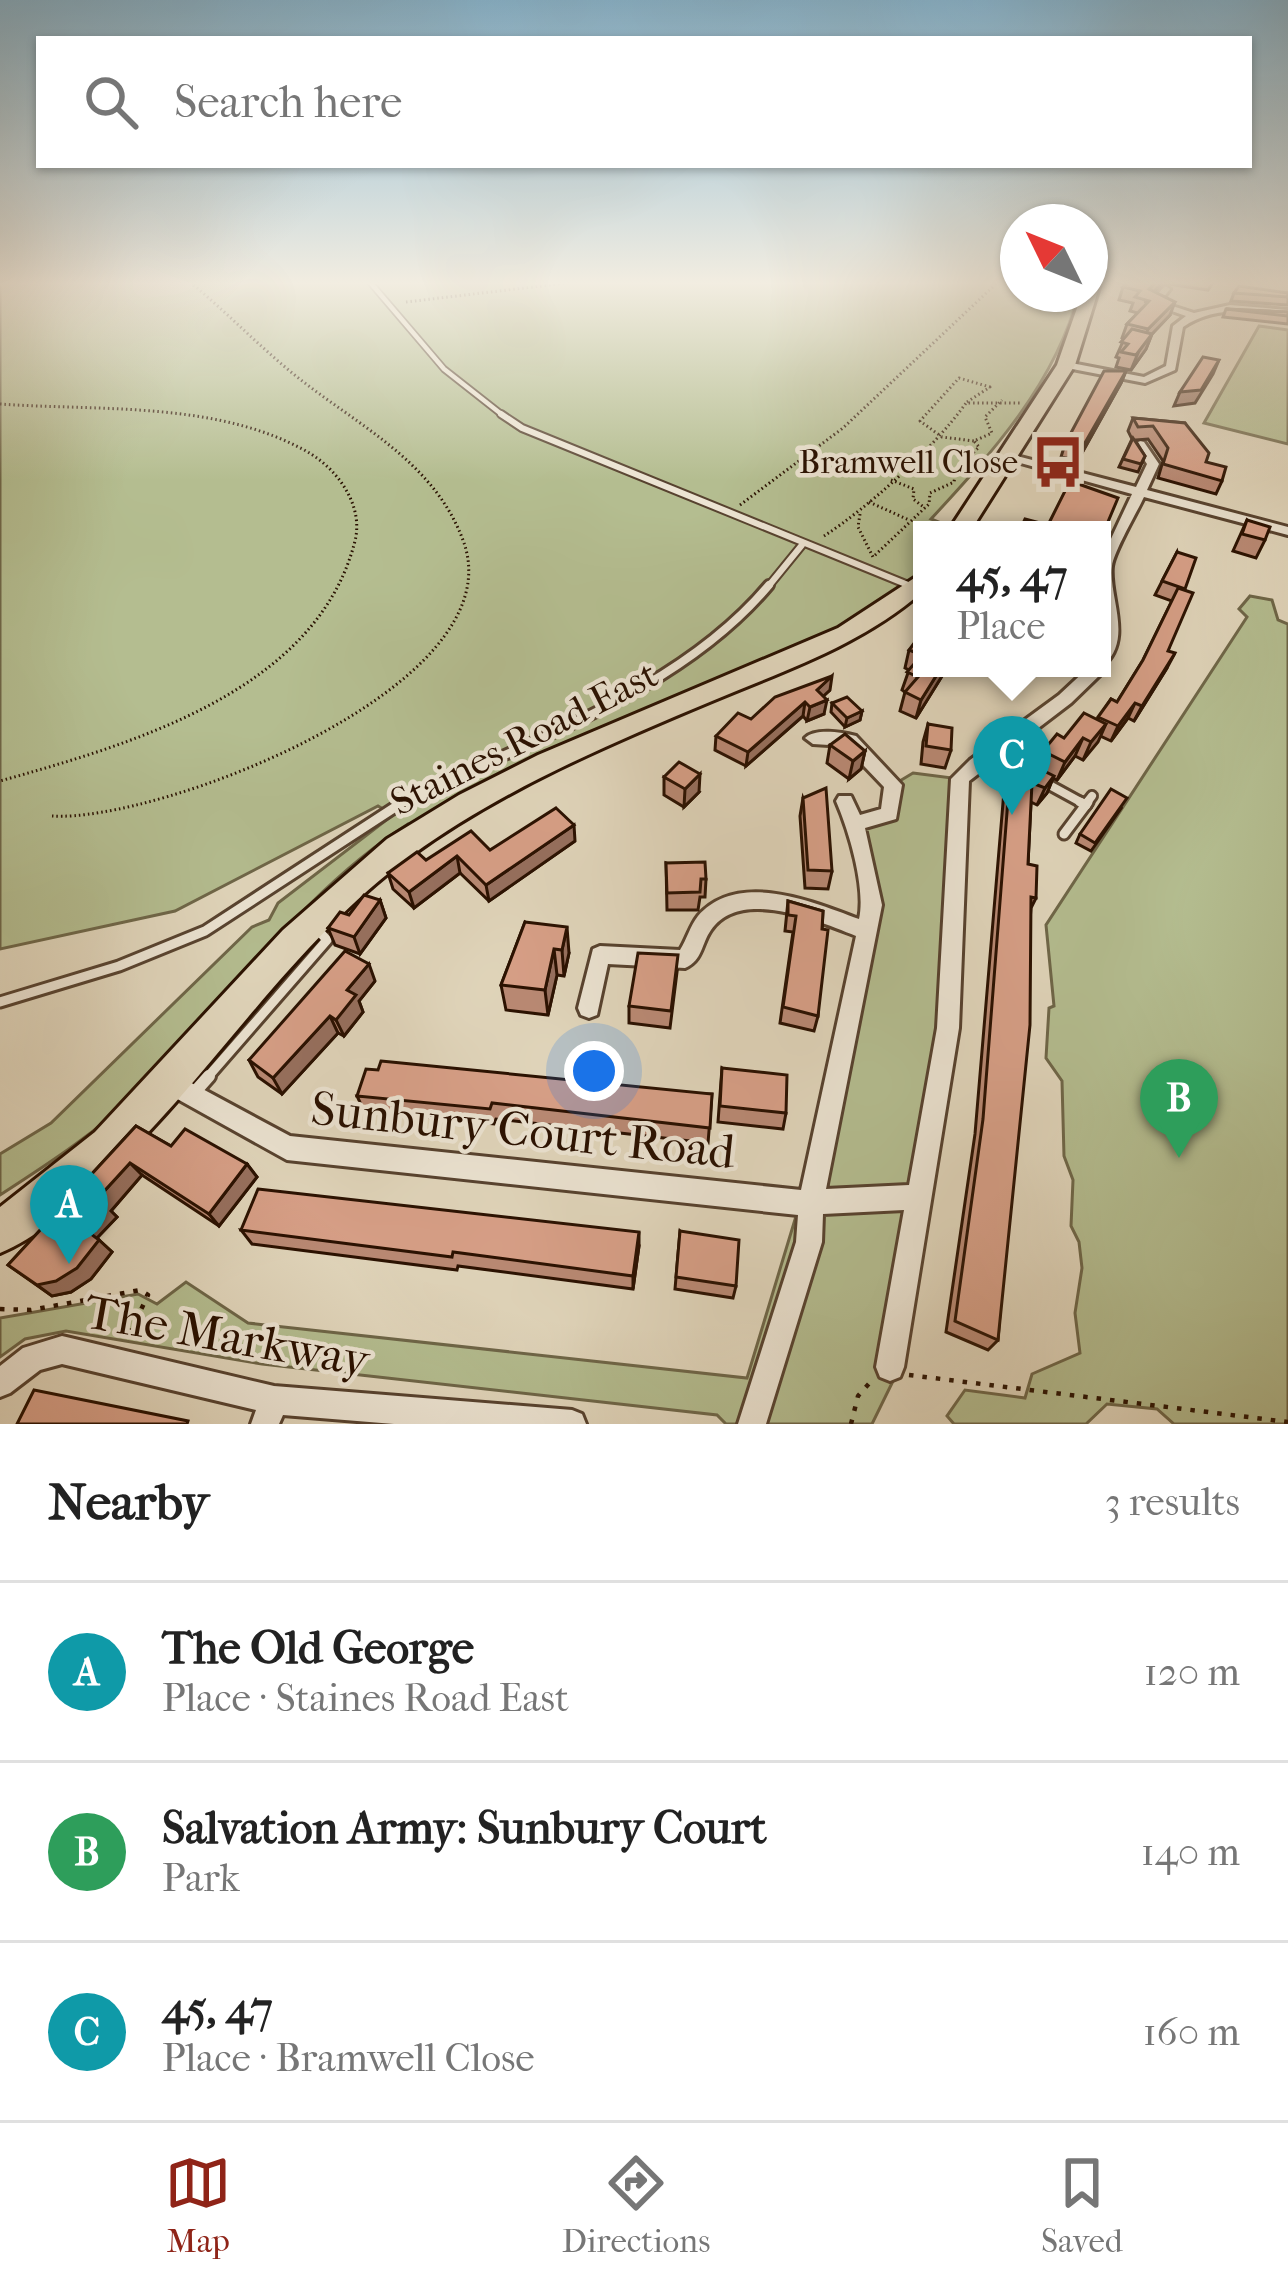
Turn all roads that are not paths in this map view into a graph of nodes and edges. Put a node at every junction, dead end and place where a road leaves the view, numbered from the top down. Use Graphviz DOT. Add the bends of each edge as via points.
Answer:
graph roads {
  1 [pos="425,347"];
  2 [pos="1072,347"];
  3 [pos="1174,347"];
  4 [pos="1066,365"];
  5 [pos="1140,445"];
  6 [pos="1005,458"];
  7 [pos="1141,490"];
  8 [pos="966,521"];
  9 [pos="1288,531"];
  10 [pos="802,545"];
  11 [pos="1111,550"];
  12 [pos="913,582"];
  13 [pos="913,588"];
  14 [pos="1087,677"];
  15 [pos="870,730"];
  16 [pos="813,738"];
  17 [pos="850,740"];
  18 [pos="987,753"];
  19 [pos="1064,834"];
  20 [pos="867,931"];
  21 [pos="0,1002"];
  22 [pos="589,1008"];
  23 [pos="181,1089"];
  24 [pos="919,1197"];
  25 [pos="811,1203"];
  26 [pos="0,1232"];
  27 [pos="890,1370"];
  28 [pos="6,1376"];
  29 [pos="269,1412"];
  30 [pos="572,1424"];
  31 [pos="752,1424"];
  1 -- 10 [label="lane" via="475,398 522,428"];
  2 -- 4 [label="highway"];
  3 -- 4 [label="street" via="1162,376 1125,379"];
  4 -- 6 [label="highway"];
  5 -- 7 [label="street" via="1153,464"];
  6 -- 7 [label="street"];
  6 -- 8 [label="highway"];
  7 -- 9 [label="street"];
  7 -- 11 [label="street"];
  10 -- 12 [label="lane"];
  10 -- 21 [label="lane" via="751,610 706,644 393,807 227,920"];
  13 -- 23 [label="highway, Staines Road East" via="810,654 642,722 422,832 313,925"];
  14 -- 18 [label="street" via="1052,712"];
  15 -- 17 [label="street"];
  16 -- 17 [label="street"];
  17 -- 20 [label="street" via="893,785 890,814 850,812 872,905"];
  18 -- 19 [label="lane" via="1089,800"];
  18 -- 24 [label="street" via="961,779 948,1028"];
  20 -- 22 [label="street" via="779,900 737,905 703,925 686,958 601,955"];
  20 -- 25 [label="street"];
  23 -- 25 [label="street, Sunbury Court Road" via="287,1148"];
  23 -- 26 [label="highway, Staines Road East"];
  24 -- 25 [label="street, Sunbury Court Road"];
  24 -- 27 [label="street"];
  25 -- 31 [label="street" via="809,1242"];
  28 -- 29 [label="street, The Markway" via="62,1350"];
  29 -- 30 [label="street, The Markway"];
}
